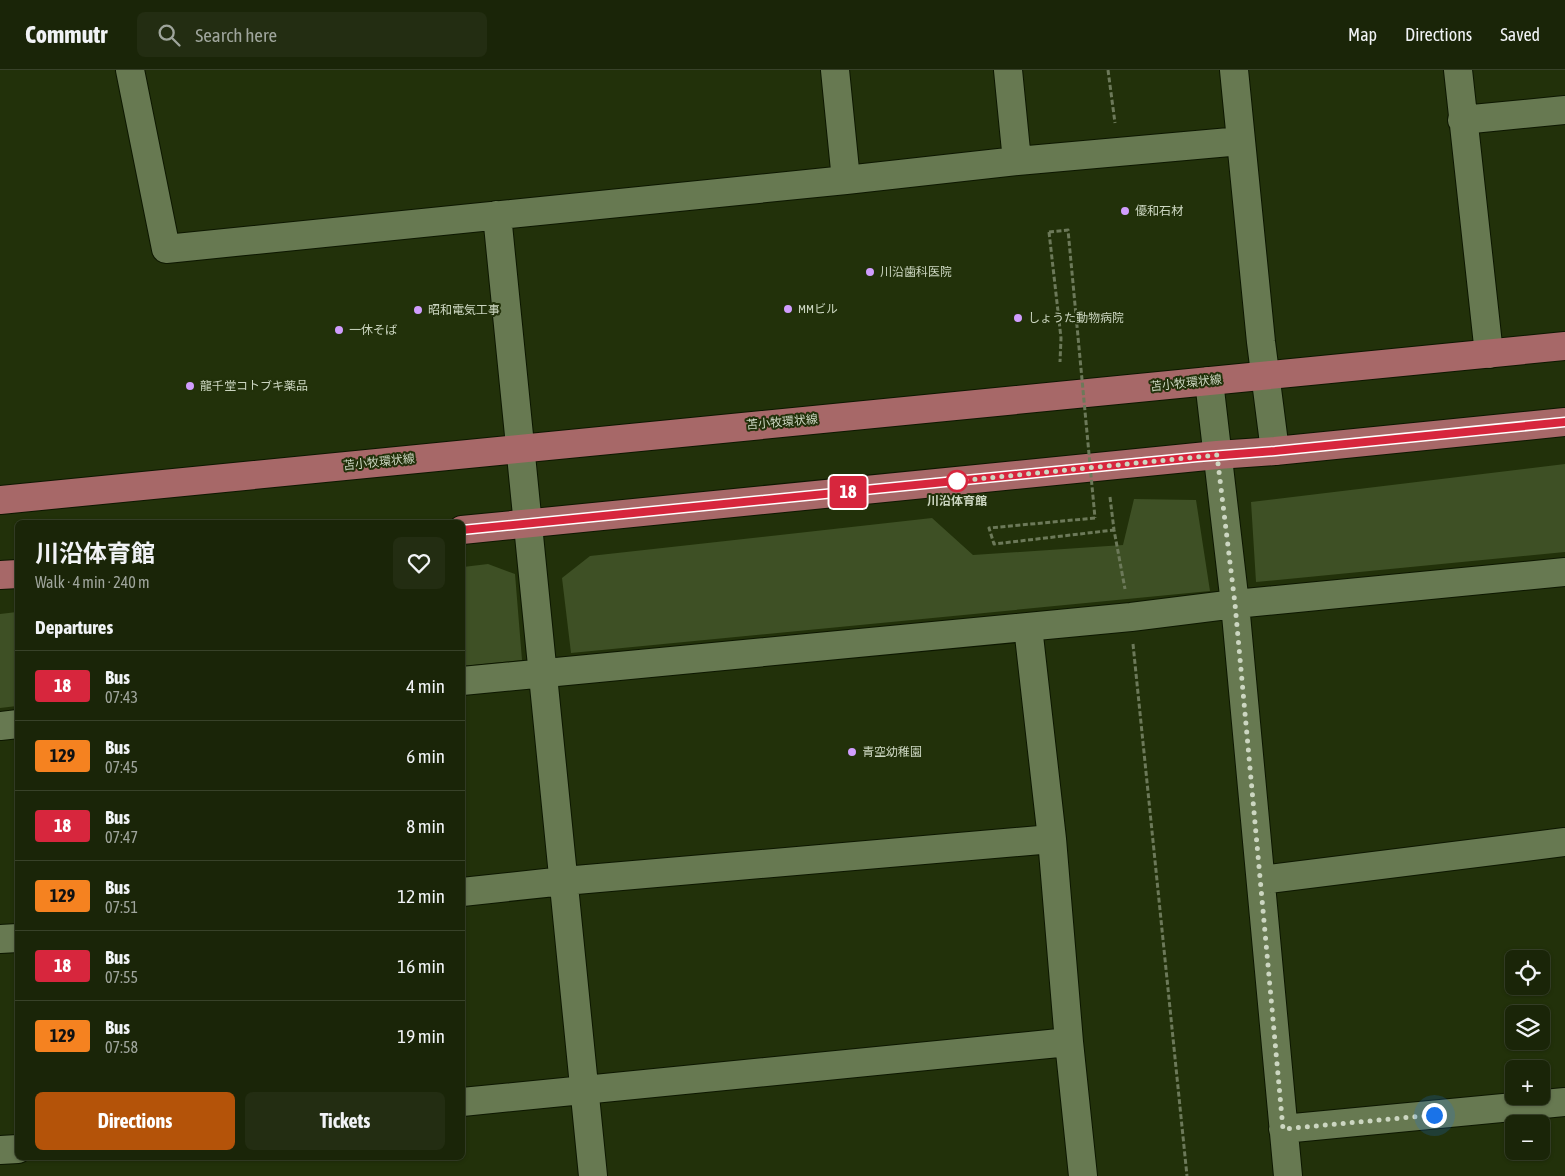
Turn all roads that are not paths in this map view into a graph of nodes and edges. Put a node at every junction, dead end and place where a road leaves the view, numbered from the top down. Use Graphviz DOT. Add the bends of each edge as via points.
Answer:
graph roads {
  1 [pos="130,70"];
  2 [pos="835,70"];
  3 [pos="1008,70"];
  4 [pos="1234,70"];
  5 [pos="1458,70"];
  6 [pos="1565,110"];
  7 [pos="1462,120"];
  8 [pos="1241,141"];
  9 [pos="1017,161"];
  10 [pos="846,180"];
  11 [pos="497,215"];
  12 [pos="1565,346"];
  13 [pos="1489,354"];
  14 [pos="1265,375"];
  15 [pos="1209,381"];
  16 [pos="1565,422"];
  17 [pos="521,447"];
  18 [pos="1275,451"];
  19 [pos="1217,455"];
  20 [pos="0,500"];
  21 [pos="528,524"];
  22 [pos="465,530"];
  23 [pos="1565,572"];
  24 [pos="15,574"];
  25 [pos="0,575"];
  26 [pos="1235,604"];
  27 [pos="1028,626"];
  28 [pos="543,673"];
  29 [pos="465,681"];
  30 [pos="15,724"];
  31 [pos="0,726"];
  32 [pos="1052,839"];
  33 [pos="1565,842"];
  34 [pos="1261,880"];
  35 [pos="564,881"];
  36 [pos="465,892"];
  37 [pos="15,938"];
  38 [pos="0,939"];
  39 [pos="1069,1042"];
  40 [pos="584,1089"];
  41 [pos="465,1102"];
  42 [pos="1565,1102"];
  43 [pos="1283,1129"];
  44 [pos="15,1148"];
  45 [pos="0,1150"];
  46 [pos="593,1176"];
  47 [pos="1083,1176"];
  48 [pos="1288,1176"];
  1 -- 11 [label="street" via="166,250"];
  2 -- 10 [label="street"];
  3 -- 9 [label="street"];
  4 -- 8 [label="street"];
  5 -- 7 [label="street"];
  6 -- 7 [label="street"];
  7 -- 13 [label="street"];
  8 -- 9 [label="street"];
  8 -- 14 [label="street"];
  9 -- 10 [label="street"];
  10 -- 11 [label="street"];
  11 -- 17 [label="street"];
  12 -- 13 [label="main road, 苫小牧環状線"];
  13 -- 14 [label="main road, 苫小牧環状線"];
  14 -- 15 [label="main road, 苫小牧環状線"];
  14 -- 18 [label="street"];
  15 -- 17 [label="main road, 苫小牧環状線"];
  15 -- 19 [label="street"];
  16 -- 18 [label="main road"];
  17 -- 20 [label="main road, 苫小牧環状線"];
  17 -- 21 [label="street"];
  18 -- 19 [label="main road"];
  19 -- 21 [label="main road"];
  19 -- 26 [label="street"];
  21 -- 22 [label="main road"];
  21 -- 28 [label="street"];
  23 -- 26 [label="street"];
  24 -- 25 [label="main road"];
  26 -- 27 [label="street"];
  26 -- 34 [label="street"];
  27 -- 28 [label="street"];
  27 -- 32 [label="street"];
  28 -- 29 [label="street"];
  28 -- 35 [label="street"];
  30 -- 31 [label="street"];
  32 -- 35 [label="street"];
  32 -- 39 [label="street"];
  33 -- 34 [label="street"];
  34 -- 43 [label="street"];
  35 -- 36 [label="street"];
  35 -- 40 [label="street"];
  37 -- 38 [label="street"];
  39 -- 40 [label="street"];
  39 -- 47 [label="street"];
  40 -- 41 [label="street"];
  40 -- 46 [label="street"];
  42 -- 43 [label="street"];
  43 -- 48 [label="street"];
  44 -- 45 [label="street"];
}
